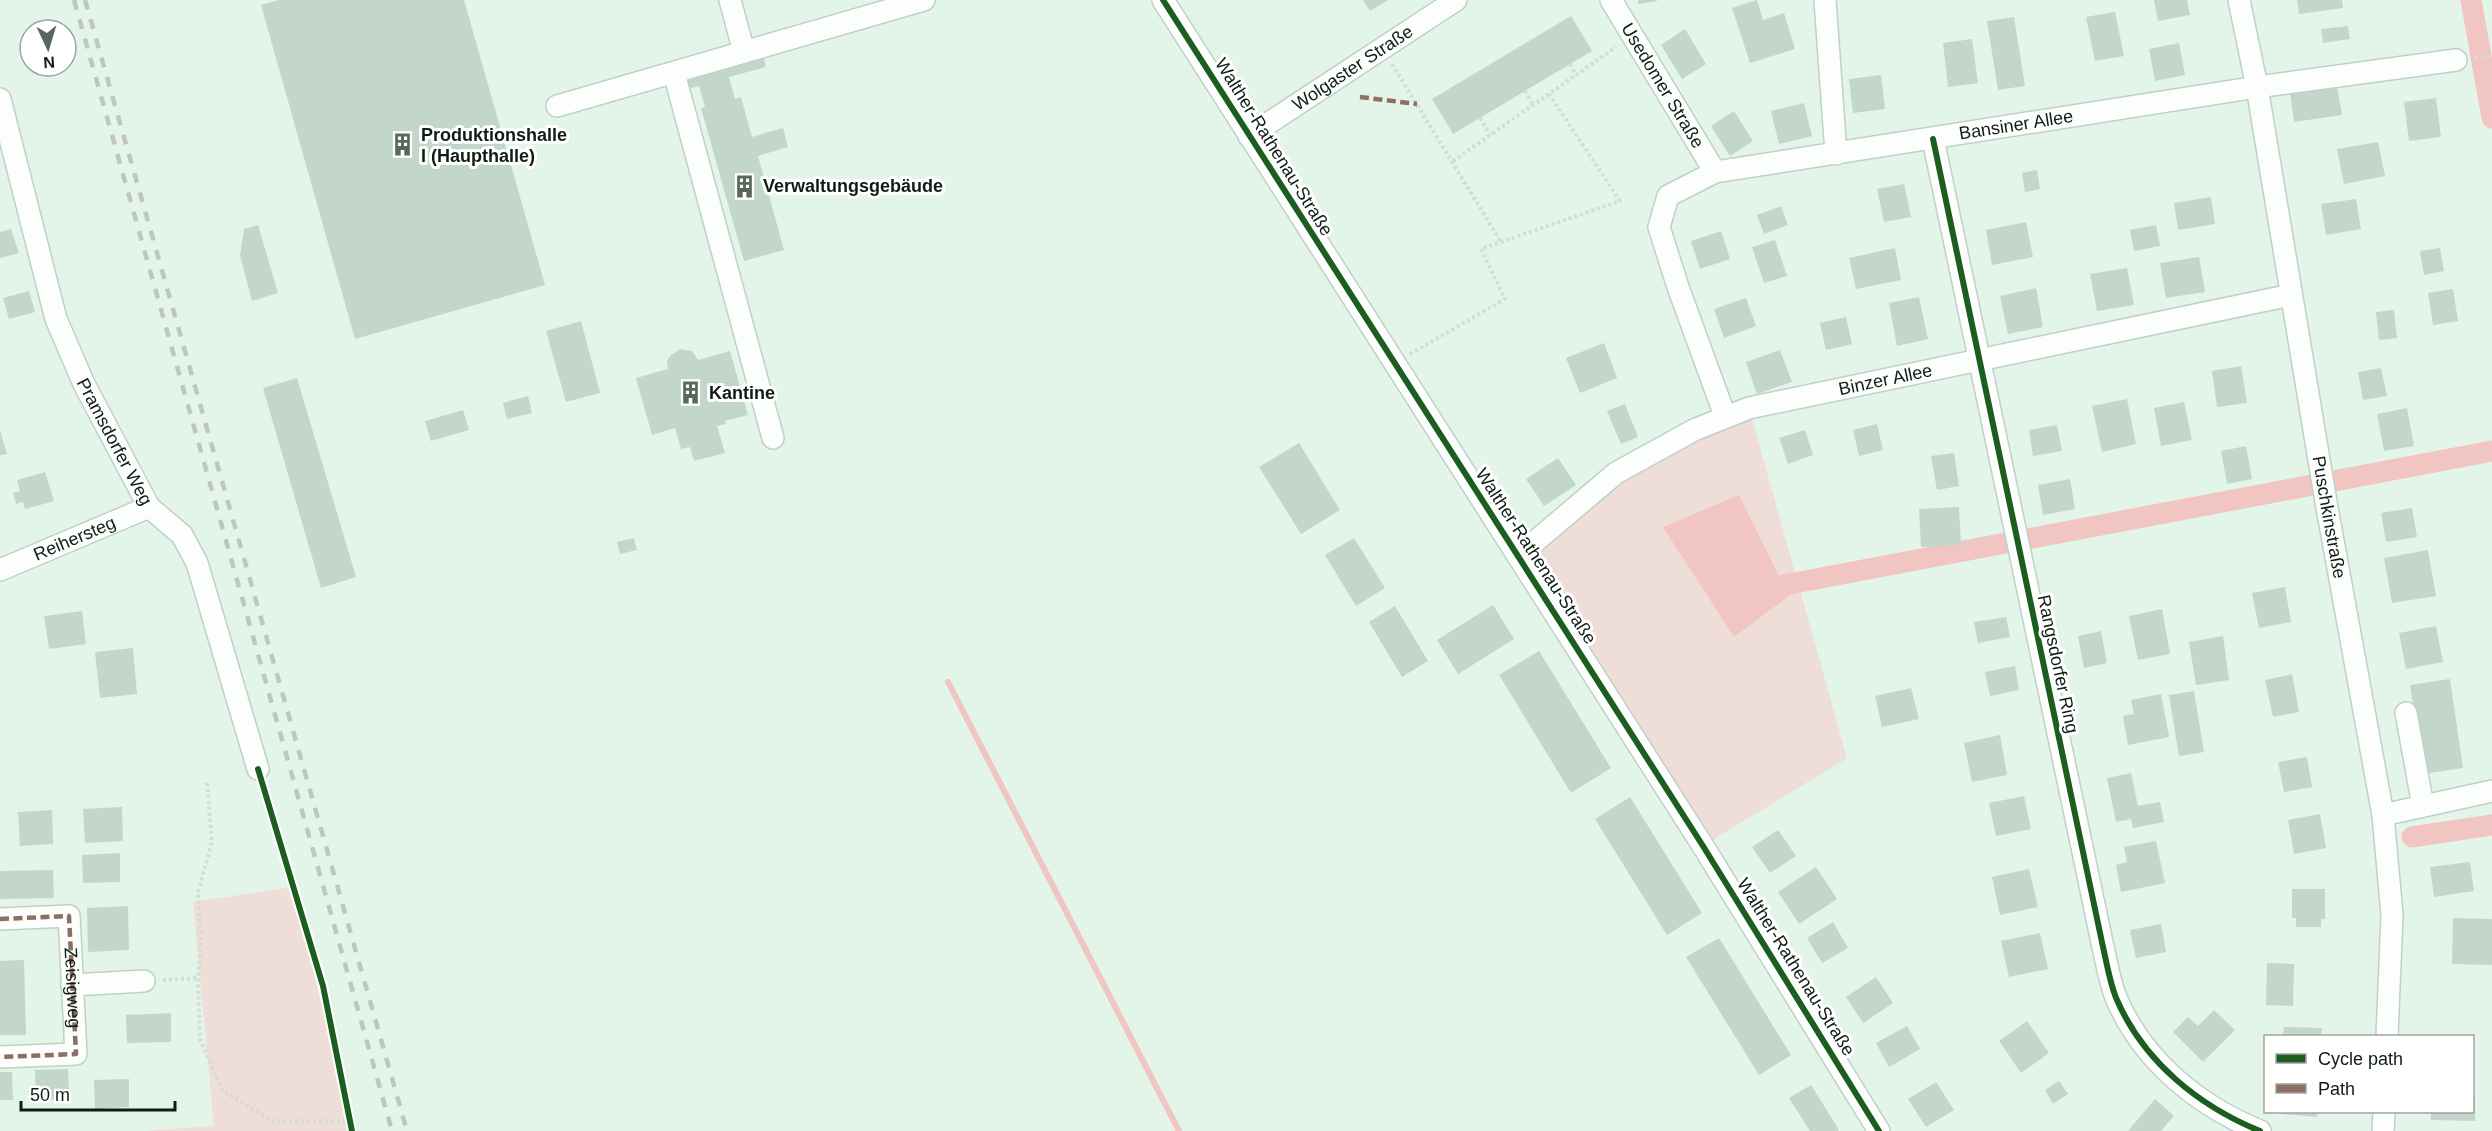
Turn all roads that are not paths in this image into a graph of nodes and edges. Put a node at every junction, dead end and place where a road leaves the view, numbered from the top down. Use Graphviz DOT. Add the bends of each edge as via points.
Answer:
graph roads {
  1 [pos="729,0"];
  2 [pos="924,0"];
  3 [pos="1163,0"];
  4 [pos="1456,0"];
  5 [pos="1611,0"];
  6 [pos="1825,0"];
  7 [pos="2239,0"];
  8 [pos="744,52"];
  9 [pos="2456,60"];
  10 [pos="674,73"];
  11 [pos="2257,87"];
  12 [pos="0,99"];
  13 [pos="557,106"];
  14 [pos="1250,136"];
  15 [pos="1933,139"];
  16 [pos="1836,154"];
  17 [pos="1714,172"];
  18 [pos="2291,295"];
  19 [pos="1980,360"];
  20 [pos="1725,416"];
  21 [pos="773,438"];
  22 [pos="149,507"];
  23 [pos="1518,556"];
  24 [pos="0,570"];
  25 [pos="2406,712"];
  26 [pos="258,769"];
  27 [pos="2492,791"];
  28 [pos="2423,806"];
  29 [pos="2383,815"];
  30 [pos="0,919"];
  31 [pos="144,981"];
  32 [pos="72,985"];
  33 [pos="2387,1035"];
  34 [pos="0,1057"];
  35 [pos="2384,1113"];
  36 [pos="1879,1131"];
  37 [pos="2260,1131"];
  38 [pos="2383,1131"];
  1 -- 8 [label="street"];
  2 -- 8 [label="street"];
  3 -- 14 [label="street, Walther-Rathenau-Straße"];
  4 -- 14 [label="street, Wolgaster Straße"];
  5 -- 17 [label="street, Usedomer Straße"];
  6 -- 16 [label="street"];
  7 -- 11 [label="street, Puschkinstraße"];
  8 -- 10 [label="street"];
  9 -- 11 [label="street, Bansiner Allee"];
  10 -- 13 [label="street"];
  10 -- 21 [label="street"];
  11 -- 15 [label="street, Bansiner Allee"];
  11 -- 18 [label="street, Puschkinstraße"];
  12 -- 22 [label="street, Pramsdorfer Weg" via="56,319 84,384"];
  14 -- 23 [label="street, Walther-Rathenau-Straße"];
  15 -- 16 [label="street, Bansiner Allee"];
  15 -- 19 [label="street, Rangsdorfer Ring"];
  16 -- 17 [label="street, Bansiner Allee"];
  17 -- 20 [label="street, Bansiner Allee" via="1668,196 1659,226"];
  18 -- 19 [label="street, Binzer Allee"];
  18 -- 29 [label="street, Puschkinstraße"];
  19 -- 20 [label="street, Binzer Allee"];
  19 -- 37 [label="street, Rangsdorfer Ring" via="2117,1000 2144,1044 2177,1083 2223,1116"];
  20 -- 23 [label="street, Binzer Allee" via="1616,473"];
  22 -- 24 [label="street, Reihersteg"];
  22 -- 26 [label="street, Pramsdorfer Weg" via="182,535 197,563"];
  23 -- 36 [label="street, Walther-Rathenau-Straße"];
  25 -- 28 [label="street"];
  27 -- 28 [label="street"];
  28 -- 29 [label="street"];
  29 -- 33 [label="street, Puschkinstraße" via="2392,915"];
  30 -- 32 [label="street, Zeisigweg" via="69,916"];
  31 -- 32 [label="street"];
  32 -- 34 [label="street, Zeisigweg" via="76,1053"];
  35 -- 38 [label="street"];
}
